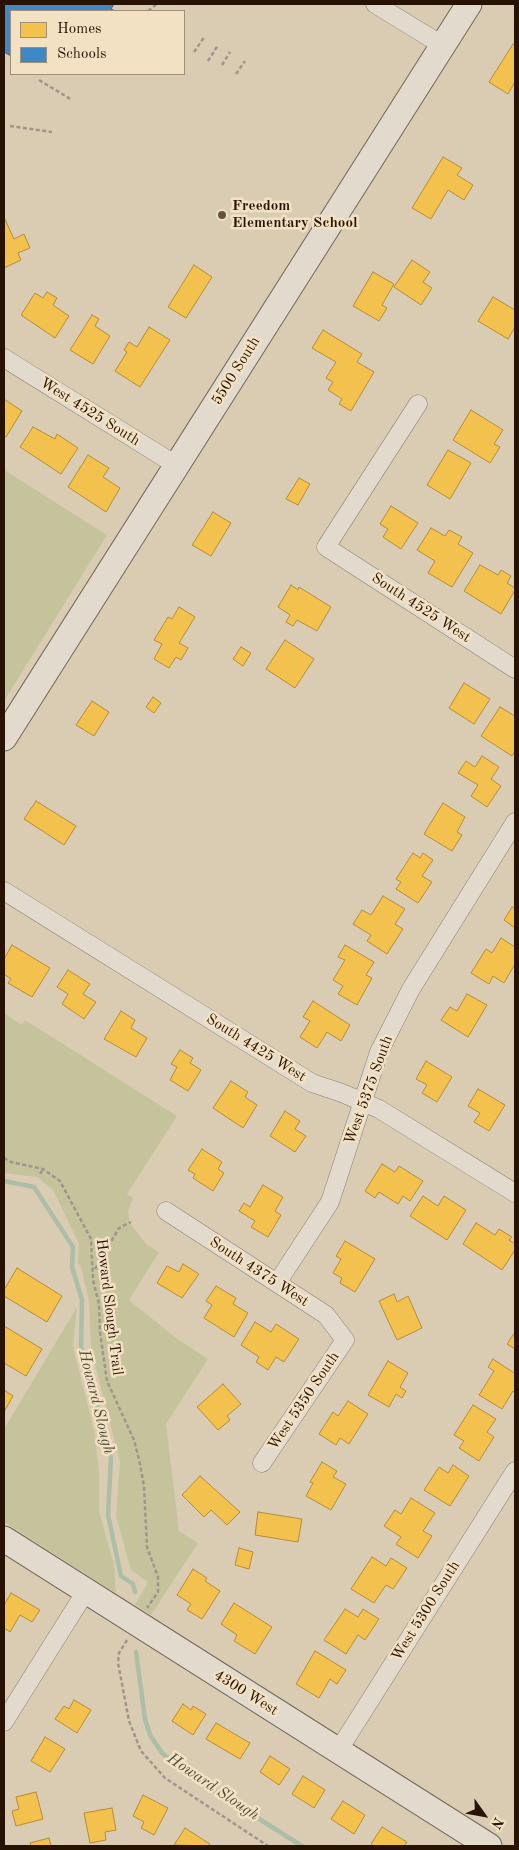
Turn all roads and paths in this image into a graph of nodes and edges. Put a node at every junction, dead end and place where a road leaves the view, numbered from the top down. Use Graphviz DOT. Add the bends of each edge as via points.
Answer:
graph roads {
  1 [pos="375,4"];
  2 [pos="468,4"];
  3 [pos="205,36"];
  4 [pos="218,45"];
  5 [pos="442,45"];
  6 [pos="194,52"];
  7 [pos="230,52"];
  8 [pos="208,61"];
  9 [pos="245,61"];
  10 [pos="222,65"];
  11 [pos="236,74"];
  12 [pos="39,80"];
  13 [pos="72,100"];
  14 [pos="10,126"];
  15 [pos="52,132"];
  16 [pos="4,358"];
  17 [pos="418,404"];
  18 [pos="176,465"];
  19 [pos="515,669"];
  20 [pos="4,738"];
  21 [pos="515,822"];
  22 [pos="4,891"];
  23 [pos="363,1101"];
  24 [pos="4,1158"];
  25 [pos="43,1169"];
  26 [pos="40,1174"];
  27 [pos="515,1193"];
  28 [pos="166,1212"];
  29 [pos="132,1222"];
  30 [pos="94,1270"];
  31 [pos="277,1283"];
  32 [pos="345,1340"];
  33 [pos="262,1462"];
  34 [pos="515,1471"];
  35 [pos="4,1539"];
  36 [pos="86,1591"];
  37 [pos="145,1612"];
  38 [pos="129,1637"];
  39 [pos="4,1722"];
  40 [pos="338,1751"];
  41 [pos="268,1846"];
  42 [pos="489,1846"];
  1 -- 5 [label="street"];
  2 -- 5 [label="main road, 5500 South"];
  3 -- 6 [label="path"];
  4 -- 8 [label="path"];
  5 -- 18 [label="main road, 5500 South"];
  7 -- 10 [label="path"];
  9 -- 11 [label="path"];
  12 -- 13 [label="path"];
  14 -- 15 [label="path"];
  16 -- 18 [label="street, West 4525 South"];
  17 -- 19 [label="street, South 4525 West" via="326,547"];
  18 -- 20 [label="main road, 5500 South"];
  21 -- 23 [label="street, West 5375 South" via="411,989 379,1052"];
  22 -- 23 [label="street, South 4425 West" via="312,1083"];
  23 -- 27 [label="street, South 4425 West"];
  23 -- 31 [label="street, West 5375 South" via="330,1202"];
  24 -- 25 [label="path, Howard Slough Trail"];
  25 -- 26 [label="path"];
  25 -- 30 [label="path, Howard Slough Trail" via="60,1181 92,1239"];
  28 -- 31 [label="street, South 4375 West"];
  29 -- 30 [label="path" via="118,1228"];
  30 -- 37 [label="path, Howard Slough Trail" via="107,1381 140,1459 147,1547 158,1577 158,1592"];
  31 -- 32 [label="street, South 4375 West" via="326,1315"];
  32 -- 33 [label="street, West 5350 South"];
  34 -- 40 [label="street, West 5300 South"];
  35 -- 36 [label="main road, 4300 West"];
  36 -- 39 [label="street"];
  36 -- 40 [label="main road, 4300 West"];
  38 -- 41 [label="path" via="119,1653 118,1663 129,1720 141,1751 165,1778"];
  40 -- 42 [label="main road, 4300 West"];
}
